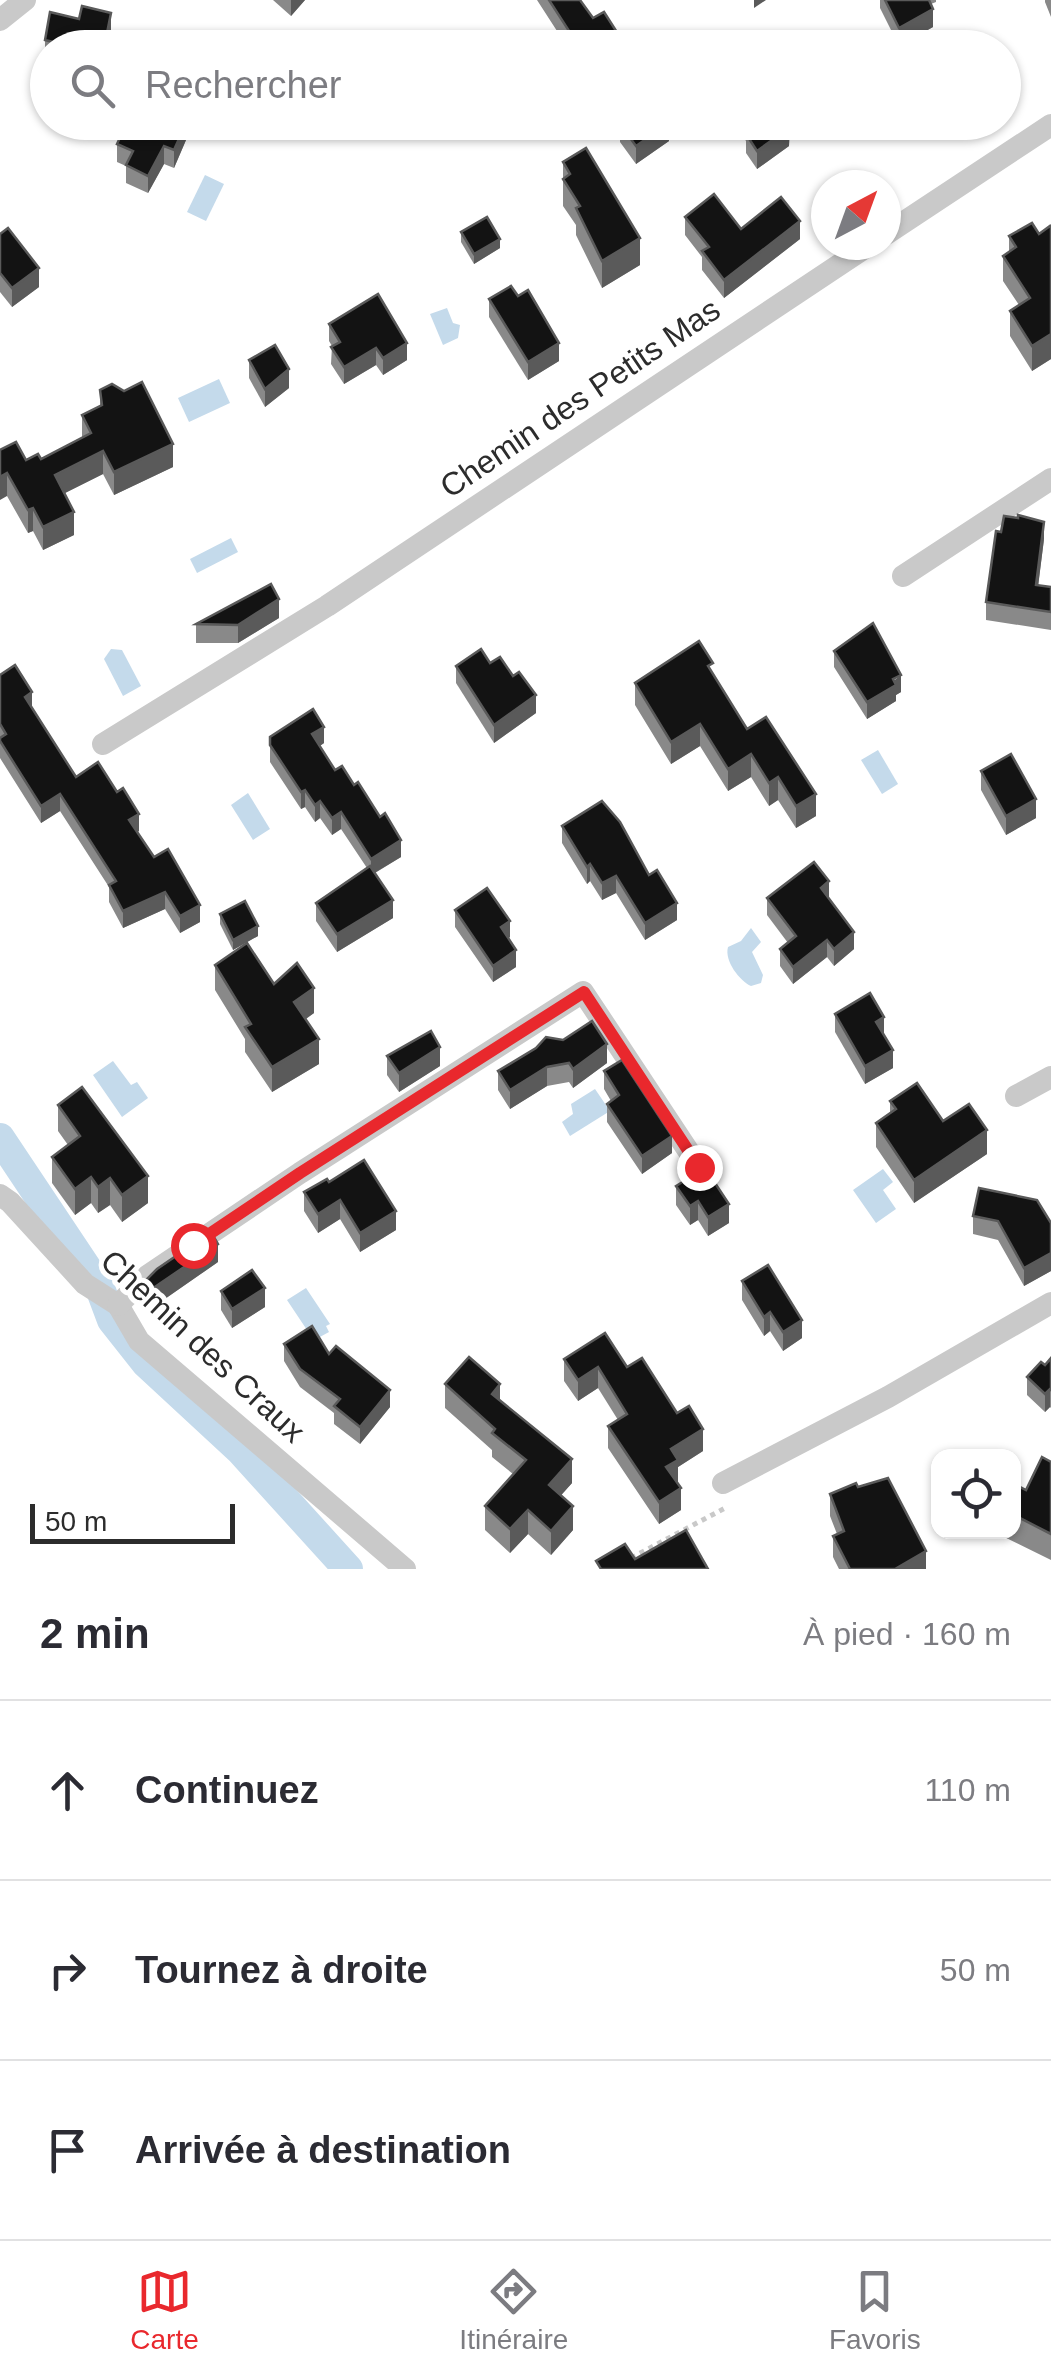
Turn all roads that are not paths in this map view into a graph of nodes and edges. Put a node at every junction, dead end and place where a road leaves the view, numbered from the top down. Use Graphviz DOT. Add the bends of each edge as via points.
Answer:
graph roads {
  1 [pos="25,0"];
  2 [pos="0,20"];
  3 [pos="1051,125"];
  4 [pos="901,224"];
  5 [pos="846,260"];
  6 [pos="1051,479"];
  7 [pos="903,576"];
  8 [pos="103,744"];
  9 [pos="1051,1077"];
  10 [pos="1016,1096"];
  11 [pos="699,1167"];
  12 [pos="5,1198"];
  13 [pos="1051,1303"];
  14 [pos="118,1305"];
  15 [pos="728,1493"];
  16 [pos="405,1569"];
  1 -- 2 [label="street"];
  3 -- 4 [label="street"];
  5 -- 8 [label="street, Chemin des Petits Mas" via="327,606"];
  6 -- 7 [label="street"];
  9 -- 10 [label="street"];
  11 -- 14 [label="street" via="584,992 269,1193 147,1276"];
  12 -- 14 [label="street, Chemin des Craux" via="85,1284"];
  13 -- 15 [label="street"];
  14 -- 16 [label="street, Chemin des Craux" via="139,1340"];
}
